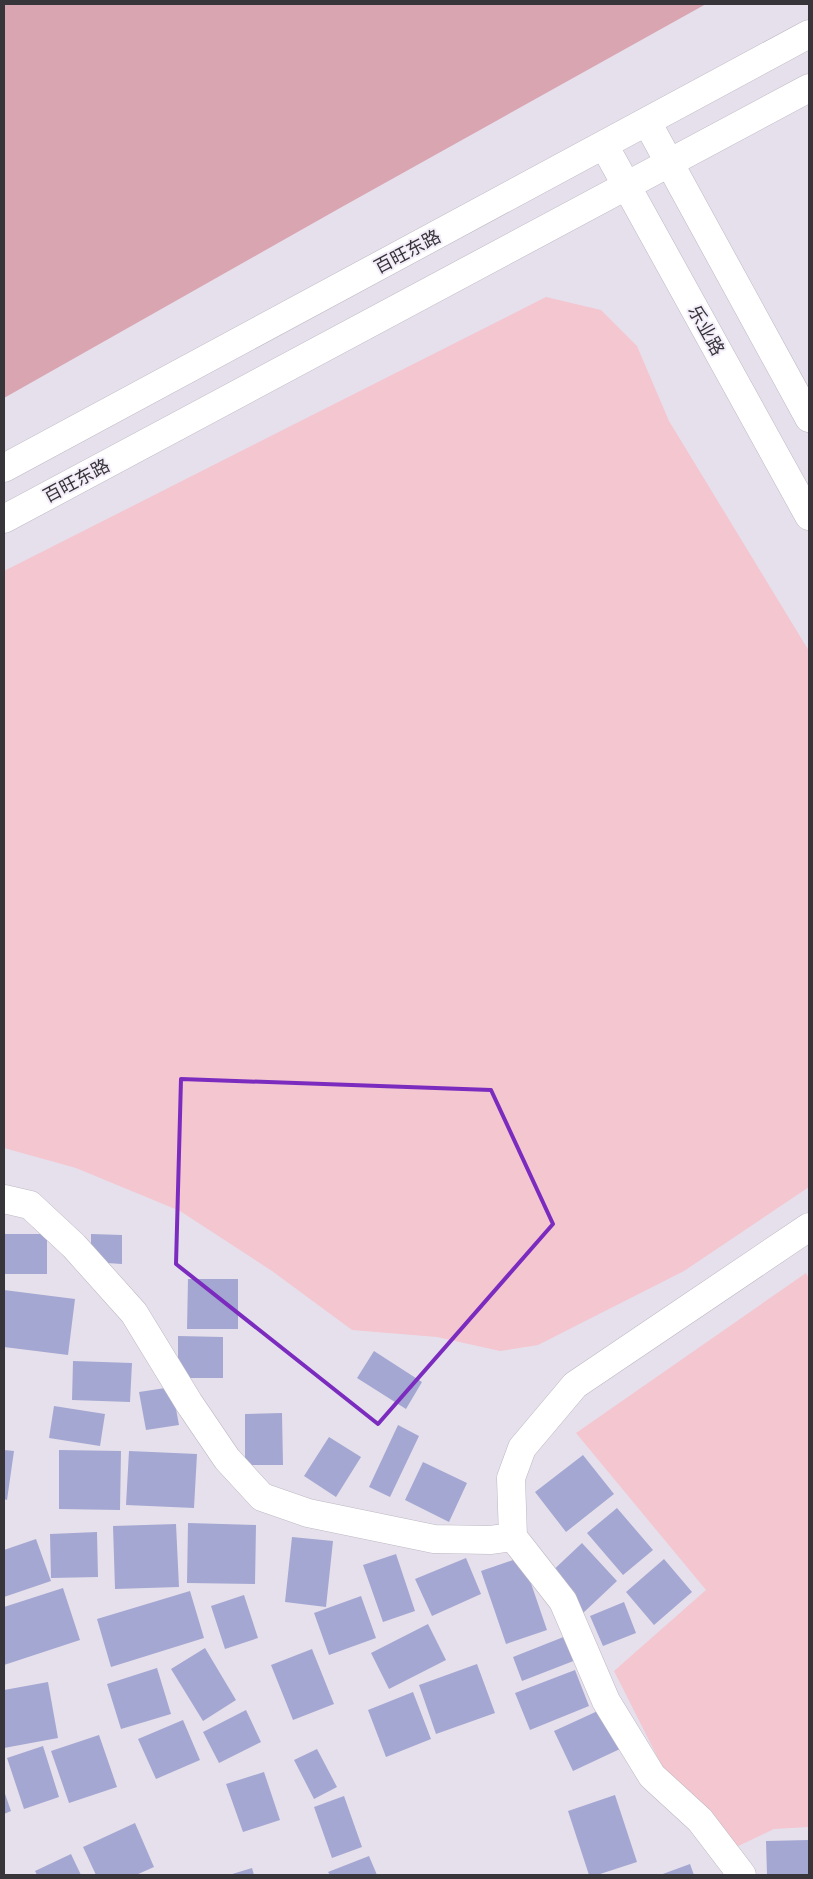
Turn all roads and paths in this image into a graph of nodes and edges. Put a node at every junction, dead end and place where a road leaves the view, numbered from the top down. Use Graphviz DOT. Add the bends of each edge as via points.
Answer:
graph roads {
  1 [pos="809,34"];
  2 [pos="809,88"];
  3 [pos="647,122"];
  4 [pos="604,145"];
  5 [pos="669,163"];
  6 [pos="627,186"];
  7 [pos="809,418"];
  8 [pos="4,468"];
  9 [pos="809,516"];
  10 [pos="4,519"];
  11 [pos="4,1200"];
  12 [pos="809,1227"];
  13 [pos="513,1537"];
  14 [pos="742,1875"];
  1 -- 3 [label="main road, 百旺东路"];
  2 -- 5 [label="main road, 百旺东路"];
  3 -- 4 [label="main road, 百旺东路"];
  3 -- 5 [label="main road"];
  4 -- 6 [label="main road, 乐业路"];
  4 -- 8 [label="main road, 百旺东路"];
  5 -- 6 [label="main road, 百旺东路"];
  5 -- 7 [label="main road"];
  6 -- 9 [label="main road, 乐业路"];
  6 -- 10 [label="main road, 百旺东路"];
  11 -- 13 [label="main road" via="30,1205 74,1246 134,1313 227,1459 262,1497 308,1513 434,1539"];
  12 -- 13 [label="main road" via="575,1385 522,1448 511,1478"];
  13 -- 14 [label="main road" via="563,1600 606,1701 652,1776 700,1820"];
}
